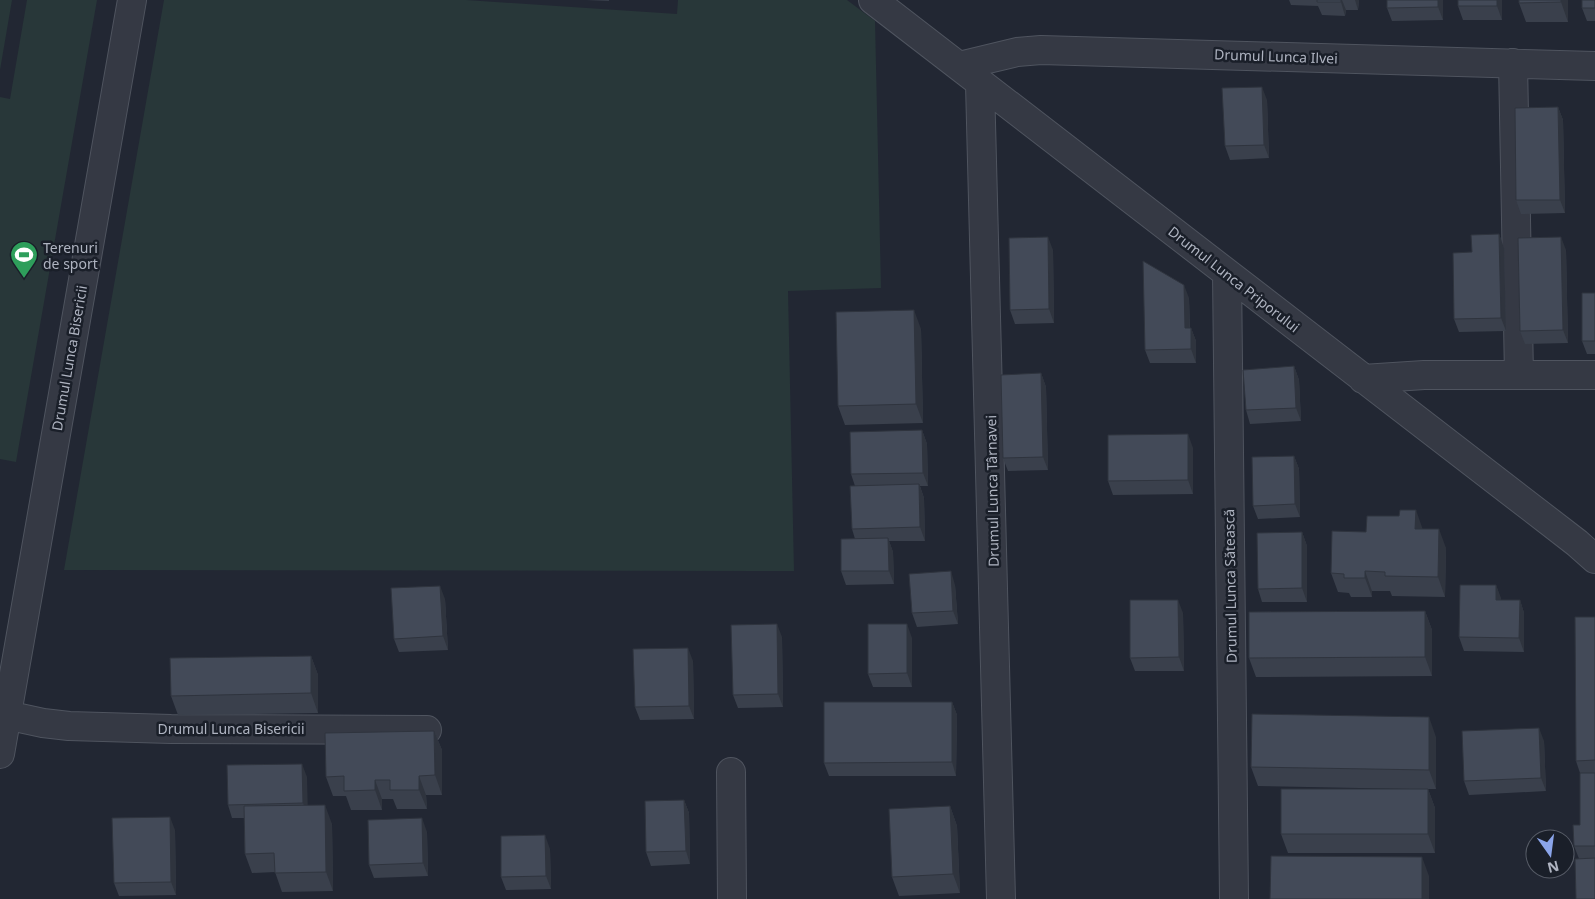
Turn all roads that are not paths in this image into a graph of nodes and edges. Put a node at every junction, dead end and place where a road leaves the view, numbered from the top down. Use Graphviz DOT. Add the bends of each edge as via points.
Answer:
graph roads {
  1 [pos="132,0"];
  2 [pos="873,0"];
  3 [pos="1513,63"];
  4 [pos="959,66"];
  5 [pos="1595,66"];
  6 [pos="980,84"];
  7 [pos="1227,273"];
  8 [pos="1520,375"];
  9 [pos="1595,375"];
  10 [pos="1364,379"];
  11 [pos="1589,548"];
  12 [pos="6,716"];
  13 [pos="427,730"];
  14 [pos="0,754"];
  15 [pos="731,772"];
  16 [pos="732,899"];
  17 [pos="1001,899"];
  18 [pos="1234,899"];
  1 -- 12 [label="street, Drumul Lunca Bisericii"];
  2 -- 4 [label="street, Drumul Lunca Priporului"];
  3 -- 4 [label="street, Drumul Lunca Ilvei" via="1041,50 1010,53"];
  3 -- 5 [label="street, Drumul Lunca Ilvei"];
  3 -- 8 [label="street"];
  4 -- 6 [label="street, Drumul Lunca Priporului"];
  6 -- 7 [label="street, Drumul Lunca Priporului"];
  6 -- 17 [label="street, Drumul Lunca Târnavei"];
  7 -- 10 [label="street, Drumul Lunca Priporului"];
  7 -- 18 [label="street, Drumul Lunca Sătească"];
  8 -- 9 [label="street"];
  8 -- 10 [label="street"];
  10 -- 11 [label="street, Drumul Lunca Priporului"];
  12 -- 13 [label="street, Drumul Lunca Bisericii" via="78,726"];
  12 -- 14 [label="street, Drumul Lunca Bisericii"];
  15 -- 16 [label="street"];
}
